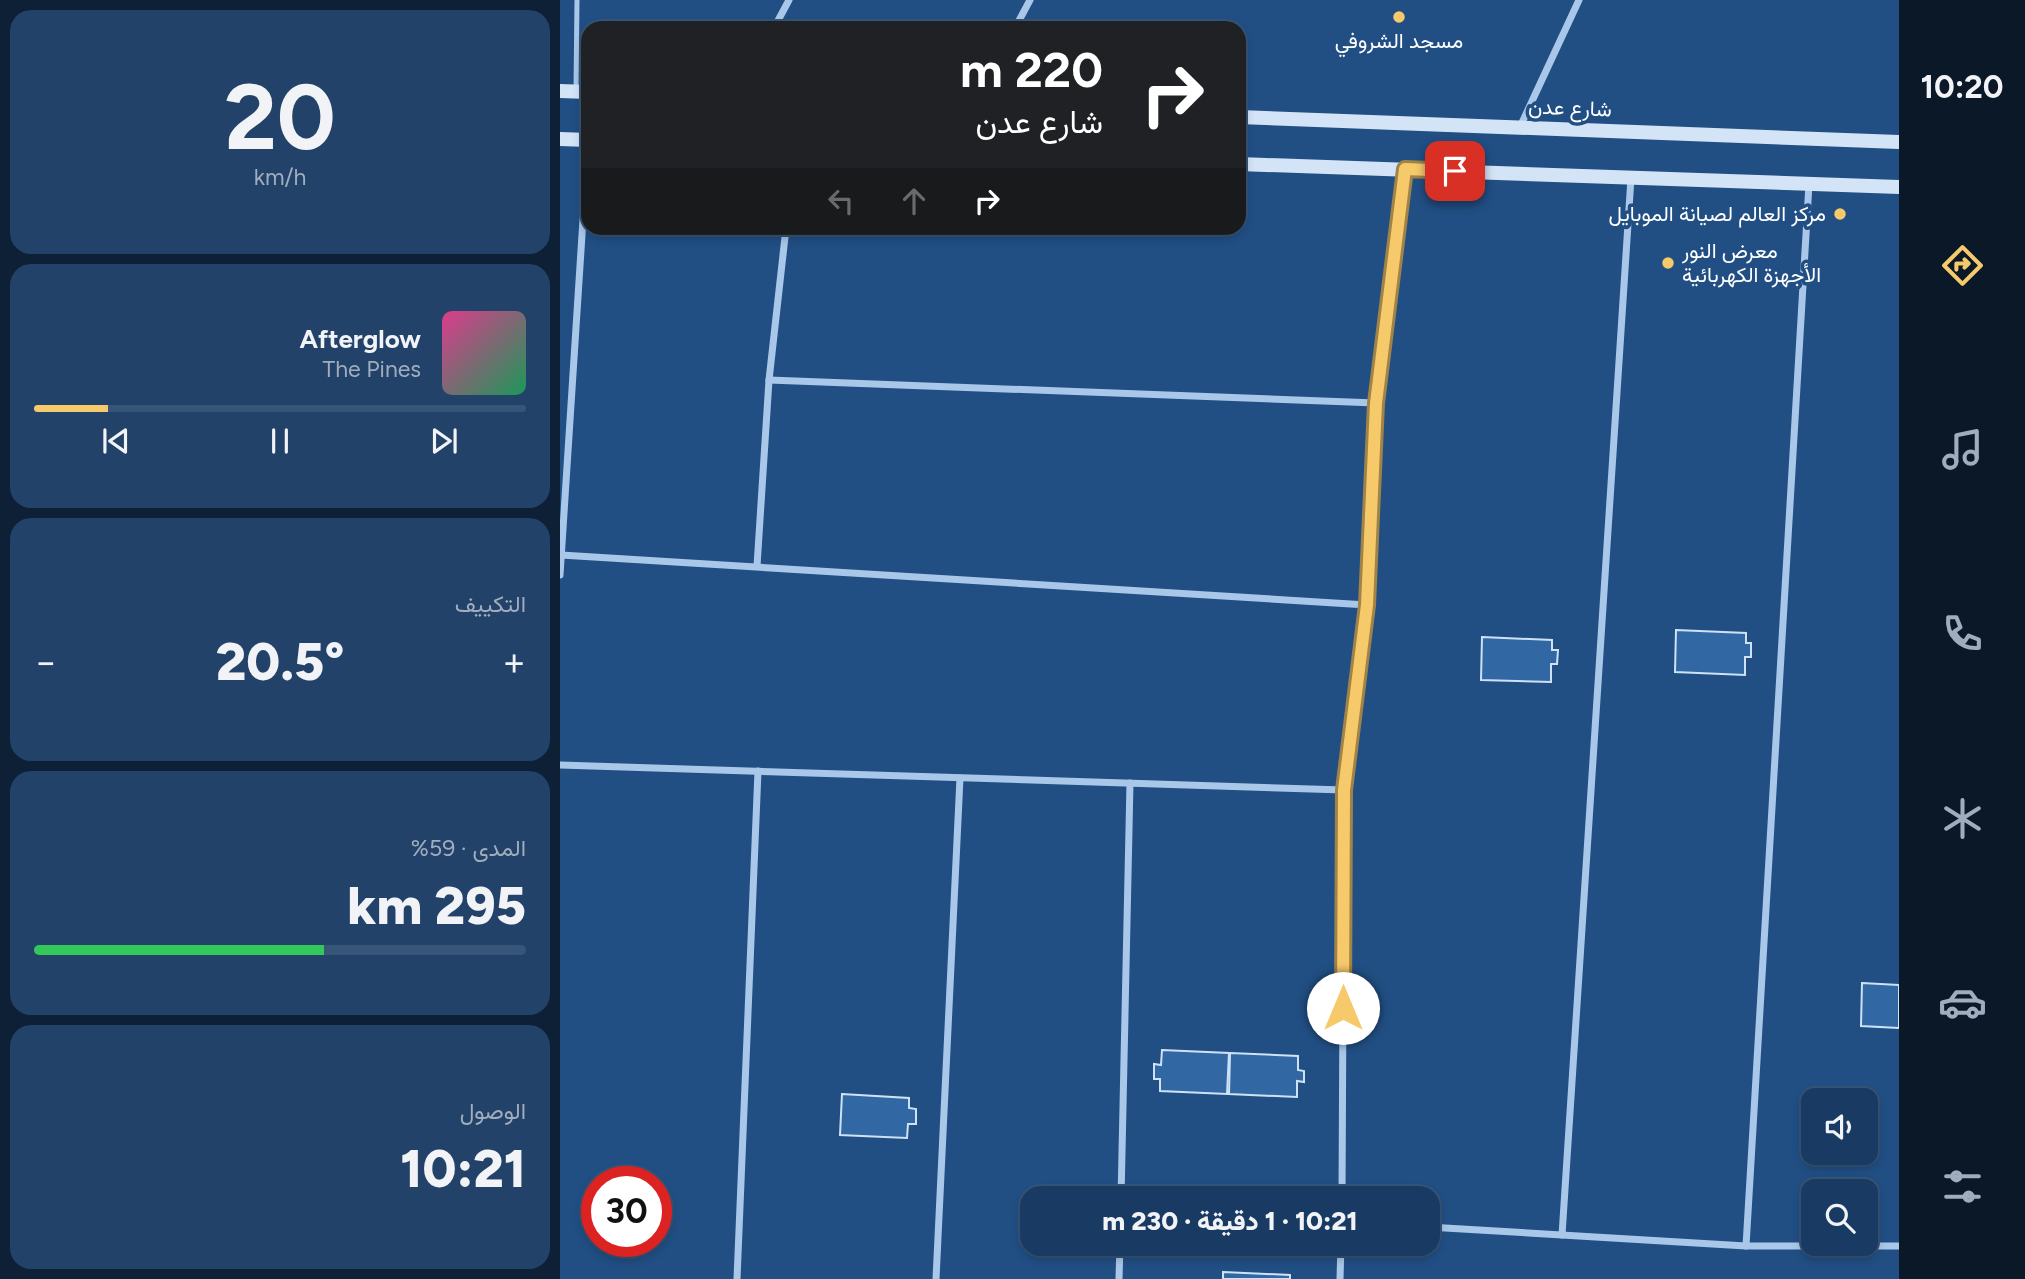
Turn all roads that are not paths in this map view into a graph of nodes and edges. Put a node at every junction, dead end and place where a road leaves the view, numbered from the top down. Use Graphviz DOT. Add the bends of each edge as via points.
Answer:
graph roads {
  1 [pos="577,0"];
  2 [pos="789,0"];
  3 [pos="1030,0"];
  4 [pos="1579,0"];
  5 [pos="778,21"];
  6 [pos="1019,21"];
  7 [pos="581,74"];
  8 [pos="560,91"];
  9 [pos="581,92"];
  10 [pos="1246,117"];
  11 [pos="1519,127"];
  12 [pos="560,139"];
  13 [pos="581,140"];
  14 [pos="1899,142"];
  15 [pos="1246,163"];
  16 [pos="1405,169"];
  17 [pos="1631,177"];
  18 [pos="1809,184"];
  19 [pos="1899,187"];
  20 [pos="582,235"];
  21 [pos="785,235"];
  22 [pos="769,380"];
  23 [pos="1376,403"];
  24 [pos="561,555"];
  25 [pos="757,566"];
  26 [pos="560,575"];
  27 [pos="1367,605"];
  28 [pos="560,765"];
  29 [pos="758,771"];
  30 [pos="960,778"];
  31 [pos="1130,783"];
  32 [pos="1344,790"];
  33 [pos="1121,1186"];
  34 [pos="1342,1186"];
  35 [pos="1440,1228"];
  36 [pos="1562,1235"];
  37 [pos="1746,1246"];
  38 [pos="1899,1246"];
  39 [pos="1120,1256"];
  40 [pos="1341,1256"];
  41 [pos="737,1279"];
  42 [pos="936,1279"];
  43 [pos="1119,1279"];
  44 [pos="1340,1279"];
  1 -- 7 [label="lane"];
  2 -- 5 [label="street"];
  3 -- 6 [label="street"];
  4 -- 11 [label="street"];
  8 -- 9 [label="street"];
  10 -- 11 [label="street, شارع عدن"];
  11 -- 14 [label="street, شارع عدن"];
  12 -- 13 [label="street"];
  15 -- 16 [label="street"];
  16 -- 17 [label="street"];
  16 -- 23 [label="street"];
  17 -- 18 [label="street"];
  17 -- 36 [label="street"];
  18 -- 19 [label="street"];
  18 -- 37 [label="street"];
  20 -- 24 [label="street"];
  21 -- 22 [label="street"];
  22 -- 23 [label="street"];
  22 -- 25 [label="street"];
  23 -- 27 [label="street"];
  24 -- 25 [label="street"];
  24 -- 26 [label="street"];
  25 -- 27 [label="street"];
  27 -- 32 [label="street"];
  28 -- 29 [label="street"];
  29 -- 30 [label="street"];
  29 -- 41 [label="street"];
  30 -- 31 [label="street"];
  30 -- 42 [label="street"];
  31 -- 32 [label="street"];
  31 -- 33 [label="street"];
  32 -- 34 [label="street"];
  35 -- 36 [label="street"];
  36 -- 37 [label="street"];
  37 -- 38 [label="street"];
  39 -- 43 [label="street"];
  40 -- 44 [label="street"];
}
